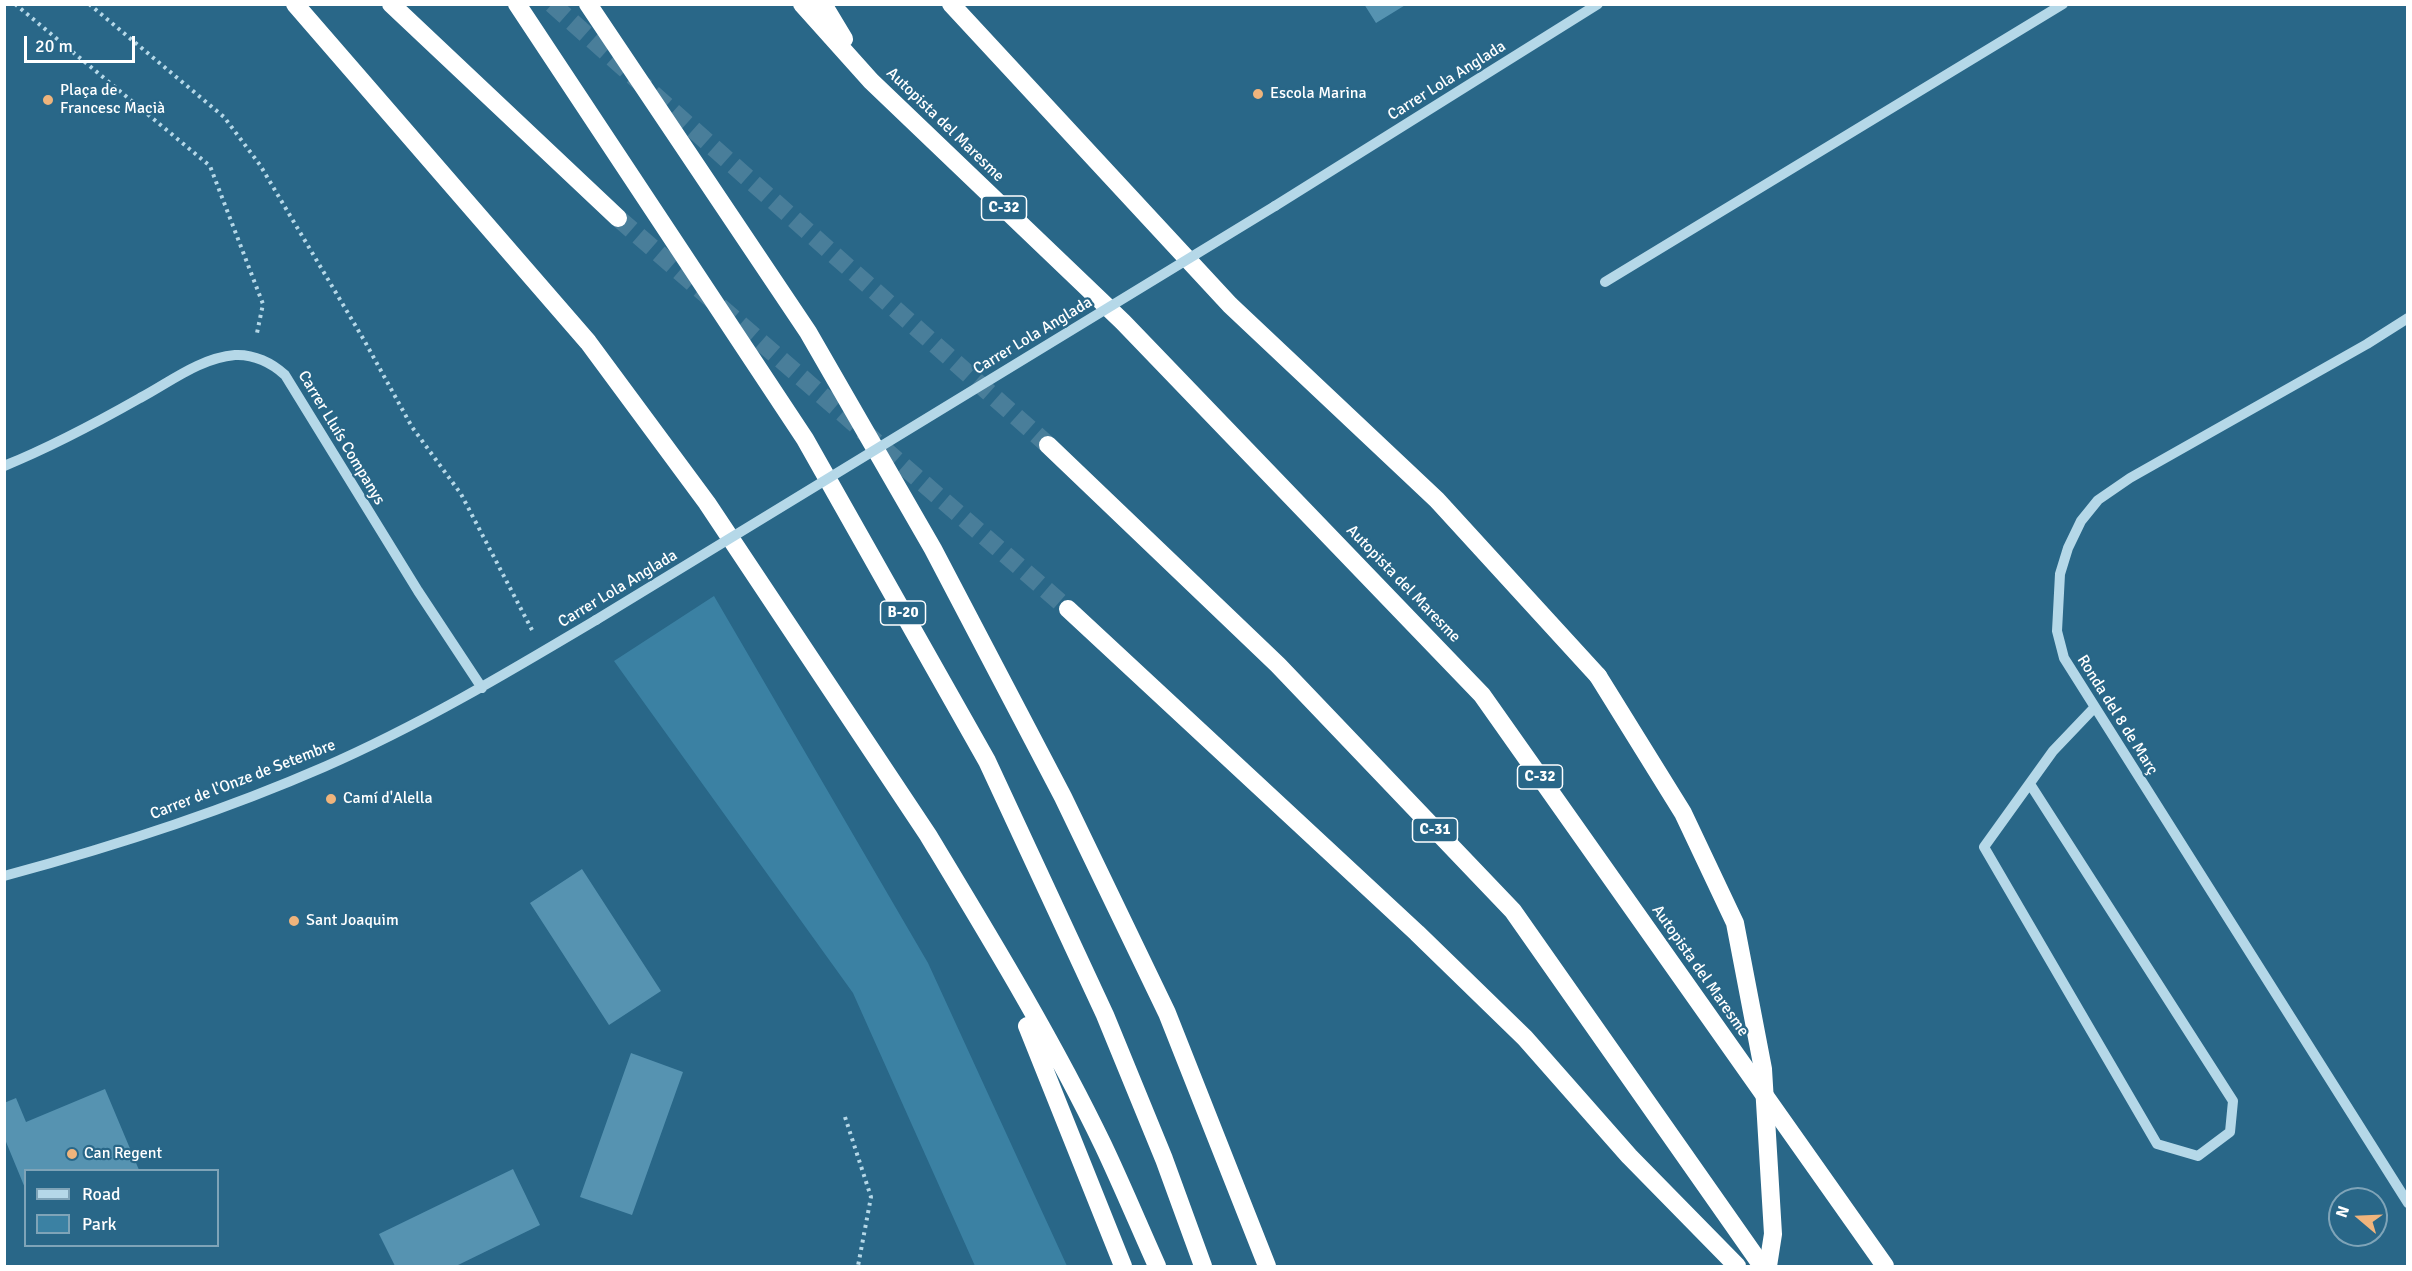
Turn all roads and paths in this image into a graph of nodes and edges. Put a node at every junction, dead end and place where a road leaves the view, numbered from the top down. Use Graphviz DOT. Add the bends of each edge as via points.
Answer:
graph roads {
  1 [pos="15,4"];
  2 [pos="89,4"];
  3 [pos="295,4"];
  4 [pos="391,4"];
  5 [pos="517,4"];
  6 [pos="588,4"];
  7 [pos="802,4"];
  8 [pos="823,4"];
  9 [pos="951,4"];
  10 [pos="1598,4"];
  11 [pos="2062,4"];
  12 [pos="871,81"];
  13 [pos="618,218"];
  14 [pos="1605,282"];
  15 [pos="2408,318"];
  16 [pos="253,357"];
  17 [pos="1048,445"];
  18 [pos="4,466"];
  19 [pos="1068,609"];
  20 [pos="542,652"];
  21 [pos="482,688"];
  22 [pos="2094,708"];
  23 [pos="2030,784"];
  24 [pos="4,876"];
  25 [pos="961,890"];
  26 [pos="845,1117"];
  27 [pos="2408,1203"];
  28 [pos="858,1266"];
  29 [pos="1123,1266"];
  30 [pos="1157,1266"];
  31 [pos="1203,1266"];
  32 [pos="1267,1266"];
  33 [pos="1737,1266"];
  34 [pos="1762,1266"];
  35 [pos="1768,1266"];
  36 [pos="1885,1266"];
  1 -- 16 [label="path" via="210,166 263,304"];
  2 -- 20 [label="path" via="224,117 260,165 412,427 461,494 519,600"];
  3 -- 25 [label="highway" via="588,342 706,503"];
  4 -- 13 [label="highway"];
  5 -- 31 [label="highway, B-20" via="805,439 987,761 1105,1015"];
  6 -- 32 [label="highway" via="808,332 933,549 1064,797 1167,1013"];
  7 -- 12 [label="highway, Autopista del Maresme / C-32"];
  8 -- 12 [label="highway"];
  9 -- 35 [label="highway, bridge" via="1230,305 1437,500 1598,676 1683,813 1734,923 1763,1069 1773,1234"];
  10 -- 20 [label="street, Carrer Lola Anglada, bridge" via="1275,206"];
  11 -- 14 [label="street"];
  12 -- 36 [label="highway, Autopista del Maresme / C-32" via="1123,322 1482,694"];
  15 -- 22 [label="street, Ronda del 8 de Març" via="2130,478 2098,500 2081,521 2067,548 2060,574 2057,631 2064,658"];
  16 -- 18 [label="street" via="237,355 205,363 45,450"];
  16 -- 21 [label="street, Carrer Lluís Companys" via="285,375 411,581"];
  17 -- 34 [label="highway, C-31" via="1278,665 1513,911"];
  19 -- 33 [label="highway" via="1418,933 1500,1014 1629,1156"];
  20 -- 21 [label="street, Carrer Lola Anglada"];
  21 -- 24 [label="street, Carrer de l'Onze de Setembre" via="323,768 136,836"];
  22 -- 23 [label="street" via="2053,751"];
  22 -- 27 [label="street, Ronda del 8 de Març"];
  23 -- 23 [label="street" via="2233,1101 2230,1132 2198,1156 2157,1144 1984,847"];
  25 -- 29 [label="highway" via="1034,1041"];
  25 -- 30 [label="highway" via="1073,1087"];
  26 -- 28 [label="path" via="871,1197"];
}
